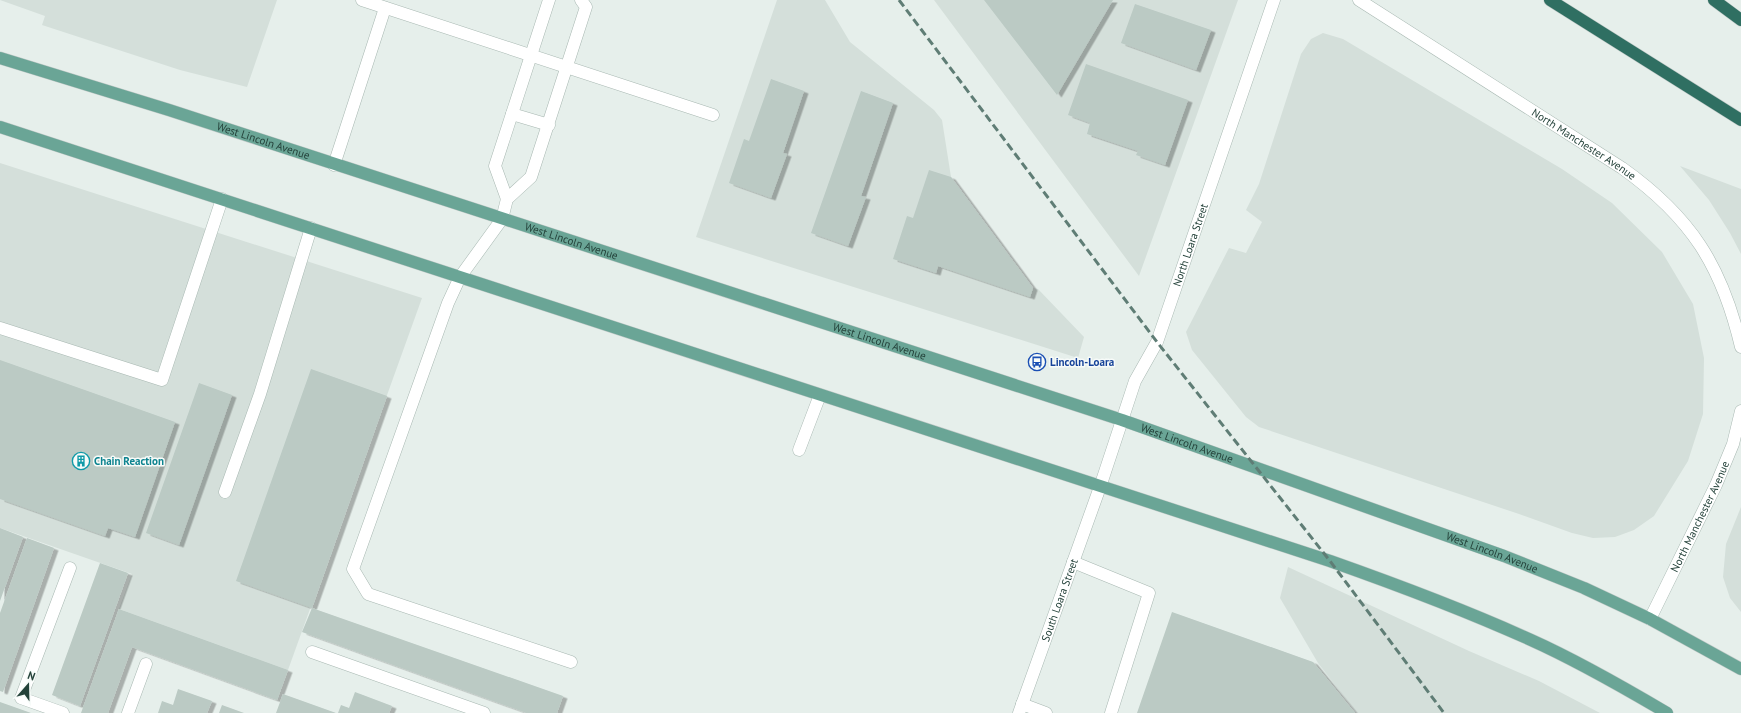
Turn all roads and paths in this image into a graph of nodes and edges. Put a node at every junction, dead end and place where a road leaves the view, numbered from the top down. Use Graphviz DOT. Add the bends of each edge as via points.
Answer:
graph roads {
  1 [pos="362,0"];
  2 [pos="549,0"];
  3 [pos="582,0"];
  4 [pos="1274,0"];
  5 [pos="1359,0"];
  6 [pos="1550,0"];
  7 [pos="1714,0"];
  8 [pos="385,8"];
  9 [pos="1741,20"];
  10 [pos="532,56"];
  11 [pos="0,58"];
  12 [pos="566,67"];
  13 [pos="512,114"];
  14 [pos="713,116"];
  15 [pos="1741,120"];
  16 [pos="548,125"];
  17 [pos="0,127"];
  18 [pos="334,165"];
  19 [pos="222,199"];
  20 [pos="507,199"];
  21 [pos="502,219"];
  22 [pos="311,228"];
  23 [pos="460,277"];
  24 [pos="0,328"];
  25 [pos="1741,347"];
  26 [pos="820,395"];
  27 [pos="1741,411"];
  28 [pos="1122,420"];
  29 [pos="799,450"];
  30 [pos="1100,487"];
  31 [pos="225,492"];
  32 [pos="1072,562"];
  33 [pos="70,568"];
  34 [pos="1650,619"];
  35 [pos="312,652"];
  36 [pos="571,662"];
  37 [pos="146,664"];
  38 [pos="1741,669"];
  39 [pos="1020,708"];
  40 [pos="63,713"];
  41 [pos="128,713"];
  42 [pos="484,713"];
  43 [pos="1046,713"];
  44 [pos="1111,713"];
  45 [pos="1667,713"];
  1 -- 8 [label="street"];
  2 -- 10 [label="street"];
  3 -- 12 [label="street" via="586,7"];
  4 -- 28 [label="street, North Loara Street" via="1157,342 1135,381"];
  5 -- 25 [label="street, North Manchester Avenue" via="1622,168 1649,188 1702,245 1720,279 1734,317"];
  6 -- 15 [label="highway"];
  7 -- 9 [label="highway"];
  8 -- 10 [label="street"];
  8 -- 18 [label="street"];
  10 -- 12 [label="street"];
  10 -- 13 [label="street"];
  11 -- 18 [label="main road, West Lincoln Avenue" via="169,110"];
  12 -- 14 [label="street"];
  12 -- 16 [label="street"];
  13 -- 16 [label="street"];
  13 -- 20 [label="street" via="495,166"];
  16 -- 20 [label="street" via="531,177"];
  17 -- 19 [label="main road"];
  18 -- 21 [label="main road, West Lincoln Avenue"];
  19 -- 22 [label="main road"];
  19 -- 24 [label="street" via="162,380"];
  20 -- 21 [label="street"];
  21 -- 23 [label="street"];
  21 -- 28 [label="main road, West Lincoln Avenue"];
  22 -- 23 [label="main road"];
  22 -- 31 [label="street" via="260,394"];
  23 -- 26 [label="main road"];
  23 -- 36 [label="street" via="448,303 354,569 368,594"];
  26 -- 29 [label="street"];
  26 -- 30 [label="main road"];
  27 -- 34 [label="street, North Manchester Avenue" via="1733,444 1716,485"];
  28 -- 30 [label="street, North Loara Street"];
  28 -- 34 [label="main road, West Lincoln Avenue" via="1504,556 1584,588"];
  30 -- 32 [label="street, South Loara Street"];
  30 -- 45 [label="main road" via="1330,561 1468,613 1532,640 1588,668"];
  32 -- 39 [label="street, South Loara Street"];
  32 -- 44 [label="street" via="1149,593"];
  33 -- 40 [label="street" via="21,698"];
  34 -- 38 [label="main road, West Lincoln Avenue"];
  35 -- 42 [label="street"];
  37 -- 41 [label="street"];
  39 -- 43 [label="street"];
}
